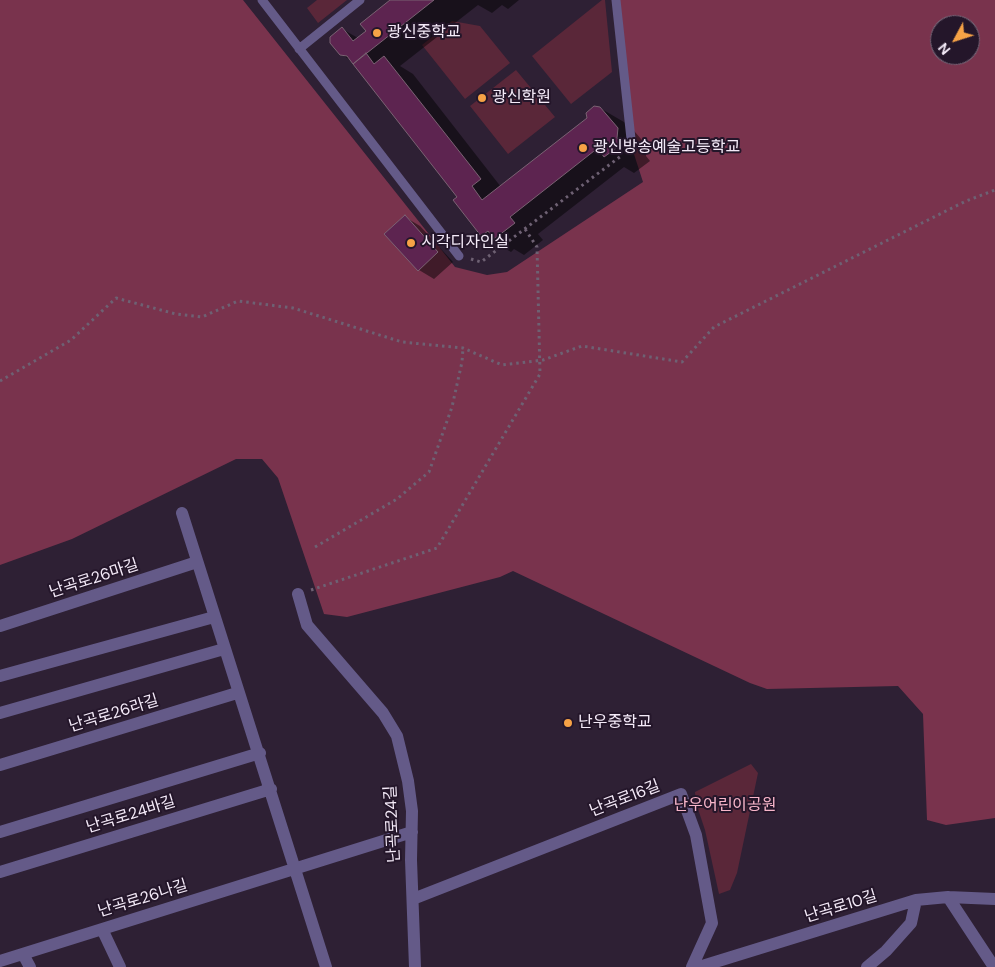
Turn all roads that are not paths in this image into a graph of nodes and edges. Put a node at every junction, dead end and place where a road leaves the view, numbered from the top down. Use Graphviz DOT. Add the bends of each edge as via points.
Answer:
graph roads {
  1 [pos="262,0"];
  2 [pos="360,0"];
  3 [pos="616,0"];
  4 [pos="299,49"];
  5 [pos="632,148"];
  6 [pos="458,256"];
  7 [pos="182,513"];
  8 [pos="197,562"];
  9 [pos="298,594"];
  10 [pos="214,617"];
  11 [pos="0,626"];
  12 [pos="224,649"];
  13 [pos="0,676"];
  14 [pos="237,693"];
  15 [pos="0,713"];
  16 [pos="260,753"];
  17 [pos="0,765"];
  18 [pos="271,789"];
  19 [pos="0,832"];
  20 [pos="412,832"];
  21 [pos="296,868"];
  22 [pos="0,872"];
  23 [pos="948,897"];
  24 [pos="413,899"];
  25 [pos="995,899"];
  26 [pos="916,900"];
  27 [pos="102,929"];
  28 [pos="23,954"];
  29 [pos="0,961"];
  30 [pos="30,967"];
  31 [pos="120,967"];
  32 [pos="326,967"];
  33 [pos="415,967"];
  34 [pos="692,967"];
  35 [pos="699,967"];
  36 [pos="867,967"];
  37 [pos="994,967"];
  1 -- 4 [label="lane"];
  2 -- 4 [label="lane"];
  3 -- 5 [label="lane"];
  4 -- 6 [label="lane"];
  7 -- 8 [label="street"];
  8 -- 10 [label="street"];
  8 -- 11 [label="street, 난곡로26마길"];
  9 -- 20 [label="street, 난곡로24길" via="307,625 383,713 396,736 408,781"];
  10 -- 12 [label="street"];
  10 -- 13 [label="street"];
  12 -- 14 [label="street"];
  12 -- 15 [label="street"];
  14 -- 16 [label="street"];
  14 -- 17 [label="street, 난곡로26라길"];
  16 -- 18 [label="street"];
  16 -- 19 [label="street, 난곡로24바길"];
  18 -- 21 [label="street"];
  18 -- 22 [label="street, 난곡로24바길"];
  20 -- 21 [label="street"];
  20 -- 24 [label="street, 난곡로24길"];
  21 -- 27 [label="street, 난곡로26나길"];
  21 -- 32 [label="street"];
  23 -- 25 [label="street, 난곡로10길"];
  23 -- 26 [label="street, 난곡로10길"];
  23 -- 37 [label="street"];
  24 -- 33 [label="street, 난곡로24길"];
  24 -- 34 [label="street, 난곡로16길" via="681,794 696,835 712,923"];
  26 -- 35 [label="street, 난곡로10길"];
  26 -- 36 [label="street" via="910,923"];
  27 -- 28 [label="street, 난곡로26나길"];
  27 -- 31 [label="street"];
  28 -- 29 [label="street, 난곡로26나길"];
  28 -- 30 [label="street"];
}
